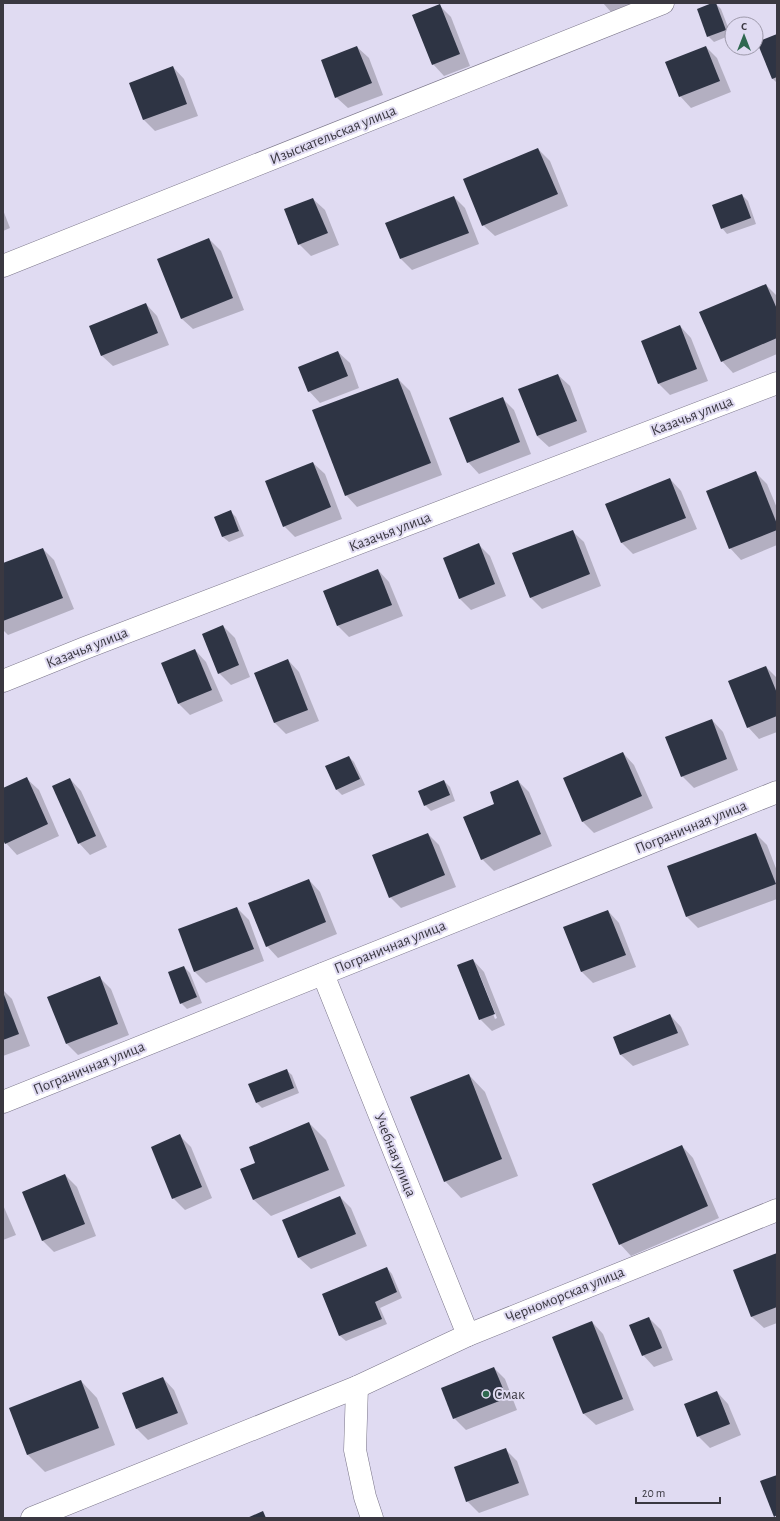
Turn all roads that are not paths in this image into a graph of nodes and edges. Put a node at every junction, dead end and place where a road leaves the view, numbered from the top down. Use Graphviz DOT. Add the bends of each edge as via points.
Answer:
graph roads {
  1 [pos="662,3"];
  2 [pos="3,266"];
  3 [pos="777,383"];
  4 [pos="3,681"];
  5 [pos="777,792"];
  6 [pos="323,974"];
  7 [pos="3,1102"];
  8 [pos="777,1210"];
  9 [pos="468,1335"];
  10 [pos="357,1387"];
  11 [pos="32,1518"];
  12 [pos="372,1518"];
  1 -- 2 [label="street, Изыскательская улица"];
  3 -- 4 [label="street, Казачья улица"];
  5 -- 6 [label="street, Пограничная улица"];
  6 -- 7 [label="street, Пограничная улица"];
  6 -- 9 [label="street, Учебная улица"];
  8 -- 9 [label="street, Черноморская улица"];
  9 -- 10 [label="street, Черноморская улица"];
  10 -- 11 [label="street, Черноморская улица"];
  10 -- 12 [label="street" via="355,1450"];
}
